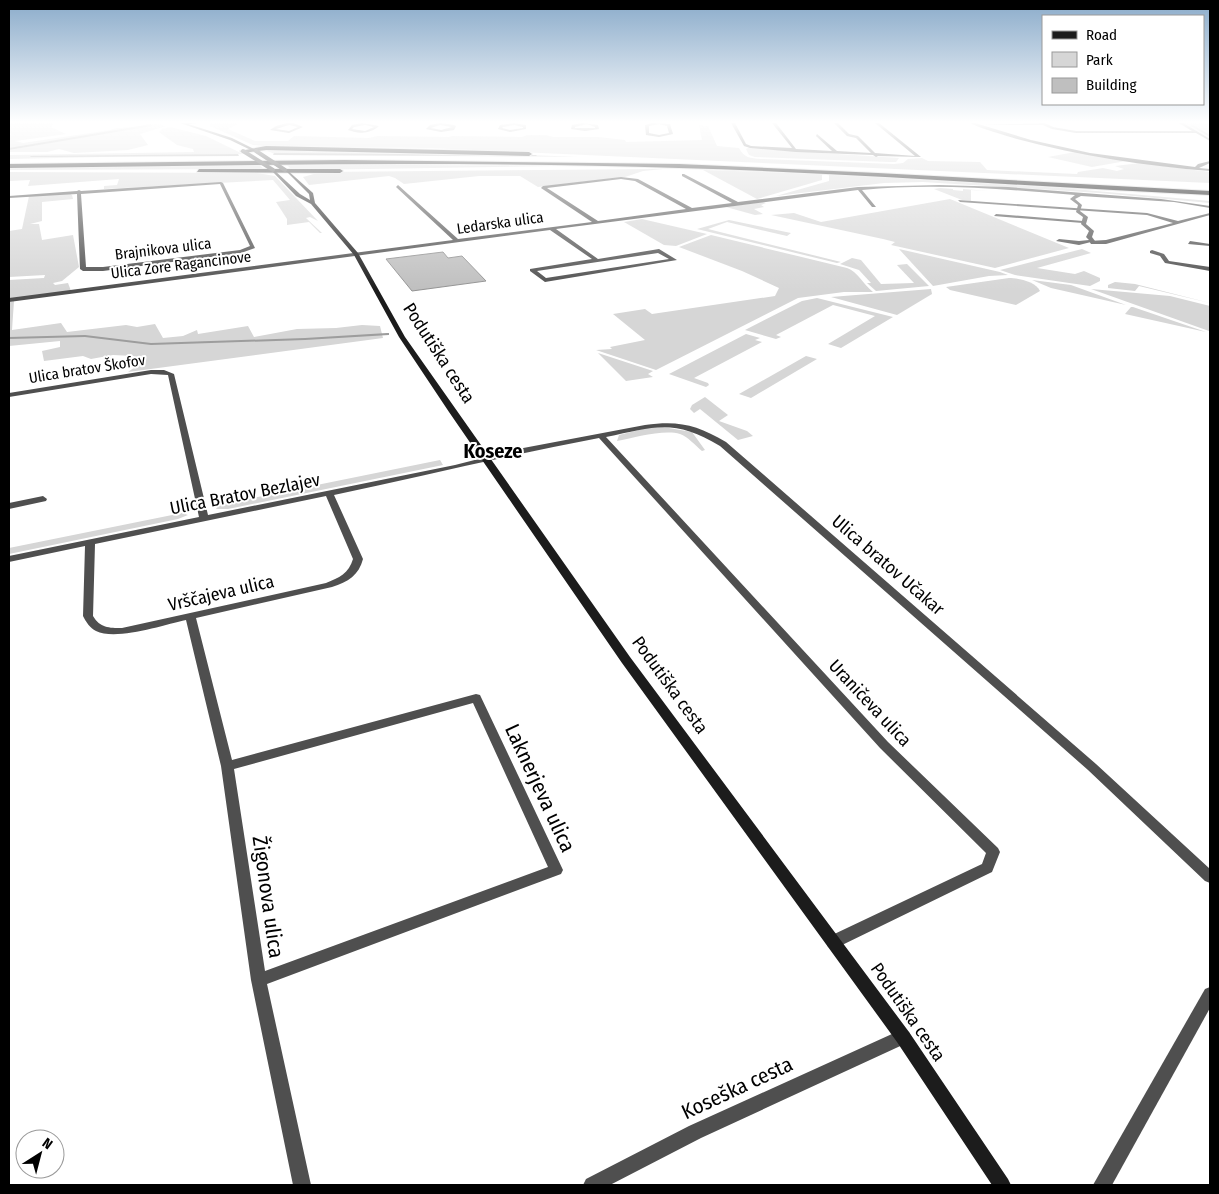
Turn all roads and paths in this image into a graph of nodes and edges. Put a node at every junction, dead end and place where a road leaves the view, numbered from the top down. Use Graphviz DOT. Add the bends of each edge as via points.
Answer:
graph roads {
  1 [pos="282,179"];
  2 [pos="296,179"];
  3 [pos="615,179"];
  4 [pos="630,179"];
  5 [pos="690,179"];
  6 [pos="952,179"];
  7 [pos="1023,179"];
  8 [pos="1071,179"];
  9 [pos="978,180"];
  10 [pos="1105,180"];
  11 [pos="398,186"];
  12 [pos="858,188"];
  13 [pos="79,191"];
  14 [pos="1210,192"];
  15 [pos="1079,195"];
  16 [pos="9,197"];
  17 [pos="1210,198"];
  18 [pos="960,200"];
  19 [pos="313,203"];
  20 [pos="737,204"];
  21 [pos="874,206"];
  22 [pos="1210,207"];
  23 [pos="1077,209"];
  24 [pos="690,210"];
  25 [pos="1210,214"];
  26 [pos="996,215"];
  27 [pos="1083,222"];
  28 [pos="598,223"];
  29 [pos="1180,223"];
  30 [pos="552,229"];
  31 [pos="458,241"];
  32 [pos="1059,241"];
  33 [pos="1091,242"];
  34 [pos="1190,243"];
  35 [pos="1210,245"];
  36 [pos="1152,252"];
  37 [pos="356,254"];
  38 [pos="596,260"];
  39 [pos="1210,269"];
  40 [pos="610,270"];
  41 [pos="9,300"];
  42 [pos="9,395"];
  43 [pos="600,435"];
  44 [pos="487,459"];
  45 [pos="328,494"];
  46 [pos="43,499"];
  47 [pos="9,506"];
  48 [pos="204,518"];
  49 [pos="90,542"];
  50 [pos="9,559"];
  51 [pos="190,616"];
  52 [pos="227,766"];
  53 [pos="1210,877"];
  54 [pos="833,942"];
  55 [pos="259,980"];
  56 [pos="1210,996"];
  57 [pos="903,1037"];
  58 [pos="302,1185"];
  59 [pos="592,1185"];
  60 [pos="1002,1185"];
  61 [pos="1102,1185"];
  1 -- 19 [label="main road, Podutiška cesta" via="298,195"];
  2 -- 19 [label="main road, Podutiška cesta" via="311,194"];
  3 -- 28 [label="street" via="543,187"];
  4 -- 24 [label="street"];
  5 -- 20 [label="street"];
  6 -- 9 [label="highway"];
  7 -- 14 [label="highway"];
  8 -- 10 [label="highway"];
  9 -- 14 [label="highway"];
  9 -- 17 [label="highway"];
  11 -- 31 [label="street"];
  12 -- 15 [label="street, Ledarska ulica" via="916,185"];
  12 -- 20 [label="street, Ledarska ulica"];
  12 -- 21 [label="street"];
  13 -- 13 [label="street, Brajnikova ulica" via="82,267 91,270 252,247 221,184"];
  13 -- 16 [label="street"];
  15 -- 22 [label="street, Ledarska ulica"];
  15 -- 23 [label="street" via="1072,199 1080,205"];
  18 -- 23 [label="street"];
  19 -- 37 [label="main road, Podutiška cesta"];
  20 -- 24 [label="street, Ledarska ulica"];
  23 -- 27 [label="street" via="1086,217"];
  23 -- 29 [label="street" via="1147,214"];
  24 -- 28 [label="street, Ledarska ulica"];
  25 -- 29 [label="street"];
  26 -- 27 [label="street"];
  27 -- 33 [label="street" via="1092,231 1089,236"];
  28 -- 30 [label="street, Ledarska ulica"];
  29 -- 33 [label="street" via="1106,242"];
  30 -- 31 [label="street, Ledarska ulica"];
  30 -- 38 [label="street"];
  31 -- 37 [label="street, Ledarska ulica"];
  32 -- 33 [label="street"];
  34 -- 35 [label="street"];
  36 -- 39 [label="street" via="1162,255 1167,262"];
  37 -- 41 [label="street, Ulica Zore Ragancinove"];
  37 -- 44 [label="main road, Podutiška cesta" via="402,337"];
  38 -- 40 [label="street"];
  38 -- 40 [label="street" via="659,251 674,260"];
  38 -- 40 [label="street" via="532,270 544,280"];
  42 -- 48 [label="street, Ulica bratov Škofov" via="151,372 171,374"];
  43 -- 44 [label="street, Ulica bratov Učakar"];
  43 -- 53 [label="street, Ulica bratov Učakar" via="666,424 695,430 718,440 1085,761"];
  43 -- 54 [label="street, Uraničeva ulica" via="884,745 993,852 987,868"];
  44 -- 45 [label="street, Ulica Bratov Bezlajev"];
  44 -- 54 [label="main road, Podutiška cesta" via="626,660"];
  45 -- 48 [label="street, Ulica Bratov Bezlajev"];
  45 -- 51 [label="street, Vrščajeva ulica" via="358,559 356,569 346,578 329,585"];
  46 -- 47 [label="street"];
  48 -- 49 [label="street, Ulica Bratov Bezlajev"];
  49 -- 50 [label="street, Ulica Bratov Bezlajev"];
  49 -- 51 [label="street, Vrščajeva ulica" via="88,616 93,626 122,632"];
  51 -- 52 [label="street, Žigonova ulica"];
  52 -- 55 [label="street, Žigonova ulica"];
  52 -- 55 [label="street, Laknerjeva ulica" via="476,698 556,870"];
  54 -- 57 [label="main road, Podutiška cesta"];
  55 -- 58 [label="street, Žigonova ulica"];
  56 -- 61 [label="street"];
  57 -- 59 [label="street, Koseška cesta" via="695,1132"];
  57 -- 60 [label="main road, Podutiška cesta"];
}
